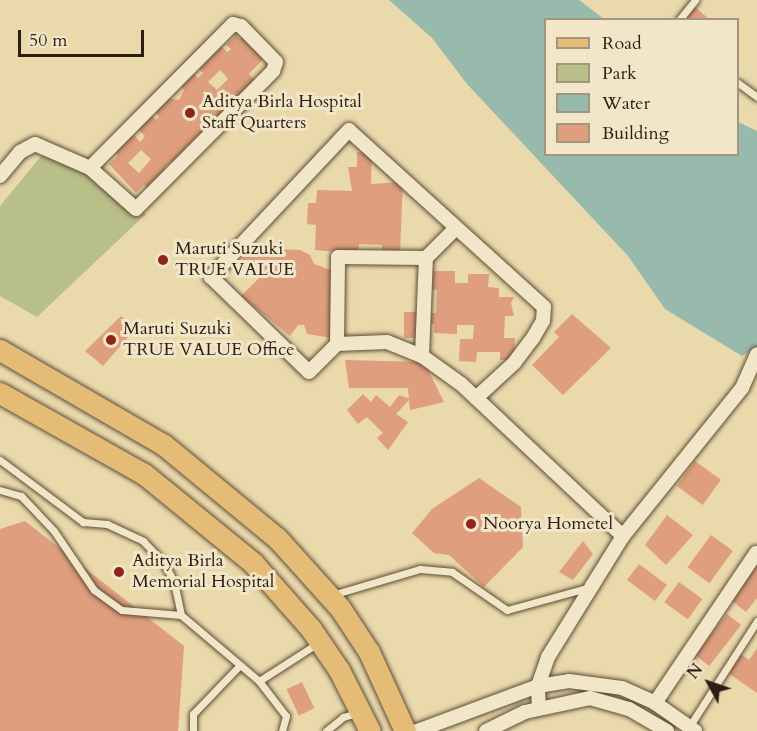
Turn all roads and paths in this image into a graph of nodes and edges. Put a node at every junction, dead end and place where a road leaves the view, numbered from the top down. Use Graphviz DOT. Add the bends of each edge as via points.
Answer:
graph roads {
  1 [pos="695,0"];
  2 [pos="681,18"];
  3 [pos="739,84"];
  4 [pos="757,97"];
  5 [pos="90,168"];
  6 [pos="0,176"];
  7 [pos="456,228"];
  8 [pos="426,258"];
  9 [pos="337,344"];
  10 [pos="0,350"];
  11 [pos="757,354"];
  12 [pos="422,356"];
  13 [pos="0,393"];
  14 [pos="476,398"];
  15 [pos="0,460"];
  16 [pos="0,490"];
  17 [pos="623,536"];
  18 [pos="756,554"];
  19 [pos="592,586"];
  20 [pos="330,596"];
  21 [pos="181,615"];
  22 [pos="757,621"];
  23 [pos="320,642"];
  24 [pos="240,665"];
  25 [pos="259,681"];
  26 [pos="538,686"];
  27 [pos="655,703"];
  28 [pos="539,708"];
  29 [pos="365,722"];
  30 [pos="692,729"];
  31 [pos="193,731"];
  32 [pos="282,731"];
  33 [pos="326,731"];
  34 [pos="405,731"];
  35 [pos="417,731"];
  36 [pos="486,731"];
  37 [pos="667,731"];
  1 -- 2 [label="lane"];
  3 -- 4 [label="lane"];
  5 -- 5 [label="street" via="230,26 241,26 276,62 273,71 136,209"];
  5 -- 6 [label="street" via="35,144 21,152"];
  7 -- 8 [label="street"];
  7 -- 9 [label="street" via="349,130 211,277 309,372"];
  7 -- 14 [label="street" via="544,307 543,321 533,338 514,363"];
  8 -- 9 [label="street" via="338,257"];
  8 -- 12 [label="street"];
  9 -- 12 [label="street" via="387,342"];
  10 -- 20 [label="main road" via="164,445 277,538"];
  11 -- 17 [label="street" via="742,388"];
  12 -- 14 [label="street"];
  13 -- 23 [label="main road" via="144,474 176,498 253,563"];
  14 -- 17 [label="street"];
  15 -- 21 [label="lane" via="83,522 107,524 143,541 164,563 174,582"];
  16 -- 21 [label="lane" via="21,496 54,531 74,566 122,610"];
  17 -- 19 [label="street"];
  18 -- 27 [label="street"];
  19 -- 20 [label="lane" via="507,610 452,572 420,569"];
  19 -- 26 [label="street" via="548,657"];
  20 -- 34 [label="main road" via="385,680"];
  21 -- 24 [label="lane"];
  22 -- 30 [label="lane"];
  23 -- 25 [label="lane"];
  23 -- 29 [label="main road"];
  24 -- 25 [label="lane"];
  24 -- 31 [label="lane" via="193,714"];
  25 -- 32 [label="lane" via="286,716"];
  26 -- 27 [label="street" via="569,681 605,684"];
  26 -- 28 [label="street"];
  26 -- 35 [label="street"];
  27 -- 30 [label="street"];
  28 -- 36 [label="street"];
  28 -- 37 [label="street" via="602,699"];
  29 -- 33 [label="lane" via="343,717"];
}
